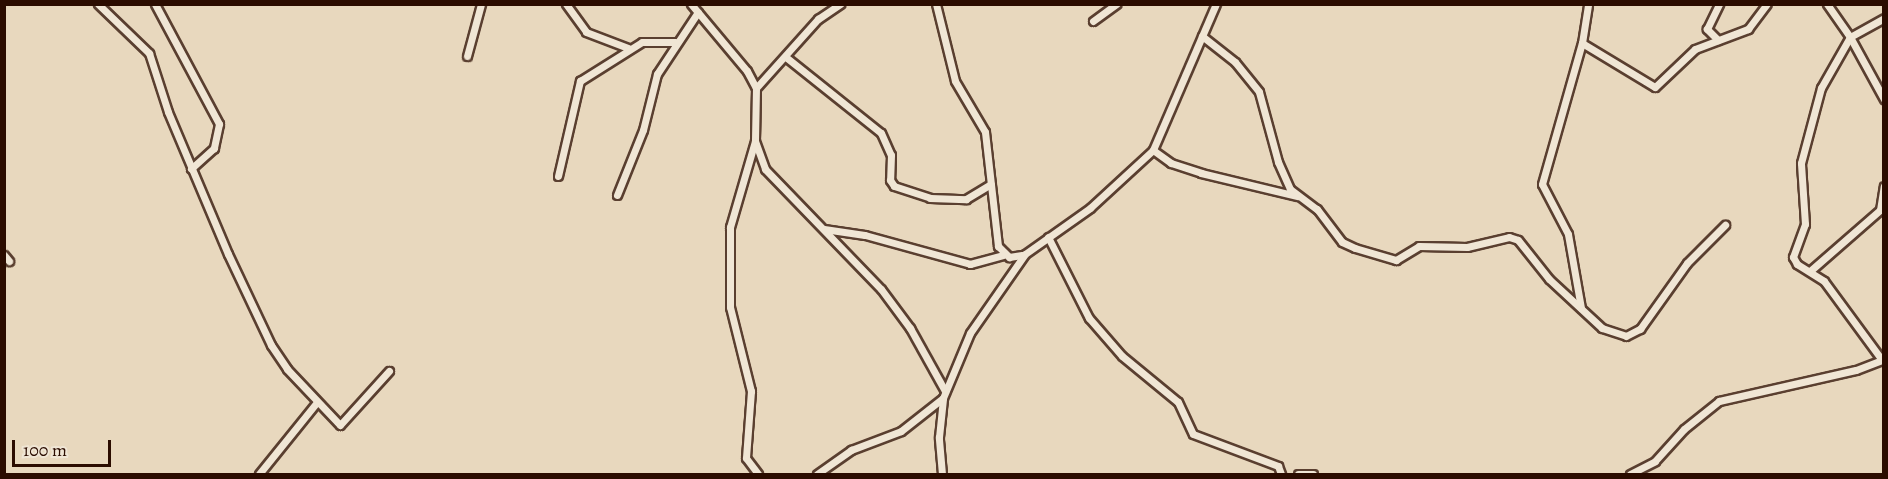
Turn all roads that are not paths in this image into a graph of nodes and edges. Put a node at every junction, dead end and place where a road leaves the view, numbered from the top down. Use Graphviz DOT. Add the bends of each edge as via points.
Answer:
graph roads {
  1 [pos="98,4"];
  2 [pos="155,4"];
  3 [pos="481,4"];
  4 [pos="566,4"];
  5 [pos="691,4"];
  6 [pos="840,4"];
  7 [pos="936,4"];
  8 [pos="1116,4"];
  9 [pos="1216,4"];
  10 [pos="1588,4"];
  11 [pos="1719,4"];
  12 [pos="1767,4"];
  13 [pos="1827,4"];
  14 [pos="698,12"];
  15 [pos="1884,18"];
  16 [pos="1093,21"];
  17 [pos="1202,36"];
  18 [pos="1850,38"];
  19 [pos="1718,40"];
  20 [pos="675,42"];
  21 [pos="1582,43"];
  22 [pos="628,48"];
  23 [pos="467,56"];
  24 [pos="787,58"];
  25 [pos="756,88"];
  26 [pos="1884,99"];
  27 [pos="755,141"];
  28 [pos="1153,150"];
  29 [pos="191,169"];
  30 [pos="558,176"];
  31 [pos="991,184"];
  32 [pos="1884,186"];
  33 [pos="617,195"];
  34 [pos="1298,196"];
  35 [pos="1725,225"];
  36 [pos="824,229"];
  37 [pos="1048,237"];
  38 [pos="1025,254"];
  39 [pos="1003,255"];
  40 [pos="1810,271"];
  41 [pos="1581,308"];
  42 [pos="1883,359"];
  43 [pos="388,371"];
  44 [pos="944,394"];
  45 [pos="317,402"];
  46 [pos="259,474"];
  47 [pos="758,474"];
  48 [pos="818,474"];
  49 [pos="942,474"];
  50 [pos="1281,474"];
  51 [pos="1298,474"];
  52 [pos="1313,474"];
  53 [pos="1630,474"];
  1 -- 29 [label="street" via="148,53"];
  2 -- 29 [label="street" via="219,124 213,148"];
  3 -- 23 [label="street"];
  4 -- 22 [label="street" via="586,32"];
  5 -- 14 [label="street"];
  6 -- 24 [label="street" via="818,19"];
  7 -- 31 [label="street" via="958,88 985,132"];
  8 -- 16 [label="street"];
  9 -- 17 [label="street"];
  10 -- 21 [label="street"];
  11 -- 19 [label="street" via="1707,29"];
  12 -- 19 [label="street" via="1748,29"];
  13 -- 18 [label="street"];
  14 -- 20 [label="street"];
  14 -- 25 [label="street" via="747,71"];
  15 -- 18 [label="street"];
  17 -- 28 [label="street"];
  17 -- 34 [label="street" via="1235,62 1259,92 1284,179"];
  18 -- 26 [label="street"];
  18 -- 40 [label="street" via="1821,88 1801,163 1805,224 1793,256 1797,264"];
  19 -- 21 [label="street" via="1682,59 1655,87"];
  20 -- 22 [label="street" via="655,40"];
  20 -- 33 [label="street" via="657,74 643,130"];
  21 -- 41 [label="street" via="1542,184 1568,234"];
  22 -- 30 [label="street" via="580,81"];
  24 -- 25 [label="street"];
  24 -- 31 [label="street" via="885,138 894,186 930,198 966,199"];
  25 -- 27 [label="street"];
  27 -- 36 [label="street" via="773,179"];
  27 -- 47 [label="street" via="730,227 730,307 751,392 746,458"];
  28 -- 34 [label="street" via="1171,163 1201,173"];
  28 -- 37 [label="street" via="1090,208"];
  29 -- 45 [label="street" via="277,357"];
  31 -- 39 [label="street" via="998,246"];
  32 -- 40 [label="street" via="1880,210"];
  34 -- 41 [label="street" via="1317,209 1342,242 1386,259 1401,259 1419,246 1467,248 1503,237 1518,240 1549,279"];
  35 -- 41 [label="street" via="1687,263 1640,329 1626,336 1613,334"];
  36 -- 39 [label="street" via="865,235 970,264"];
  36 -- 44 [label="street" via="898,310"];
  37 -- 38 [label="street"];
  37 -- 50 [label="street" via="1089,318 1122,356 1178,402 1193,434 1278,466"];
  38 -- 39 [label="street" via="1015,258"];
  38 -- 44 [label="street" via="963,346"];
  40 -- 42 [label="street" via="1824,281"];
  42 -- 53 [label="street" via="1856,370 1719,401 1684,429 1655,461"];
  43 -- 45 [label="street" via="340,425"];
  44 -- 48 [label="street" via="901,431 851,450"];
  44 -- 49 [label="street" via="939,437"];
  45 -- 46 [label="street"];
  51 -- 52 [label="street"];
}
